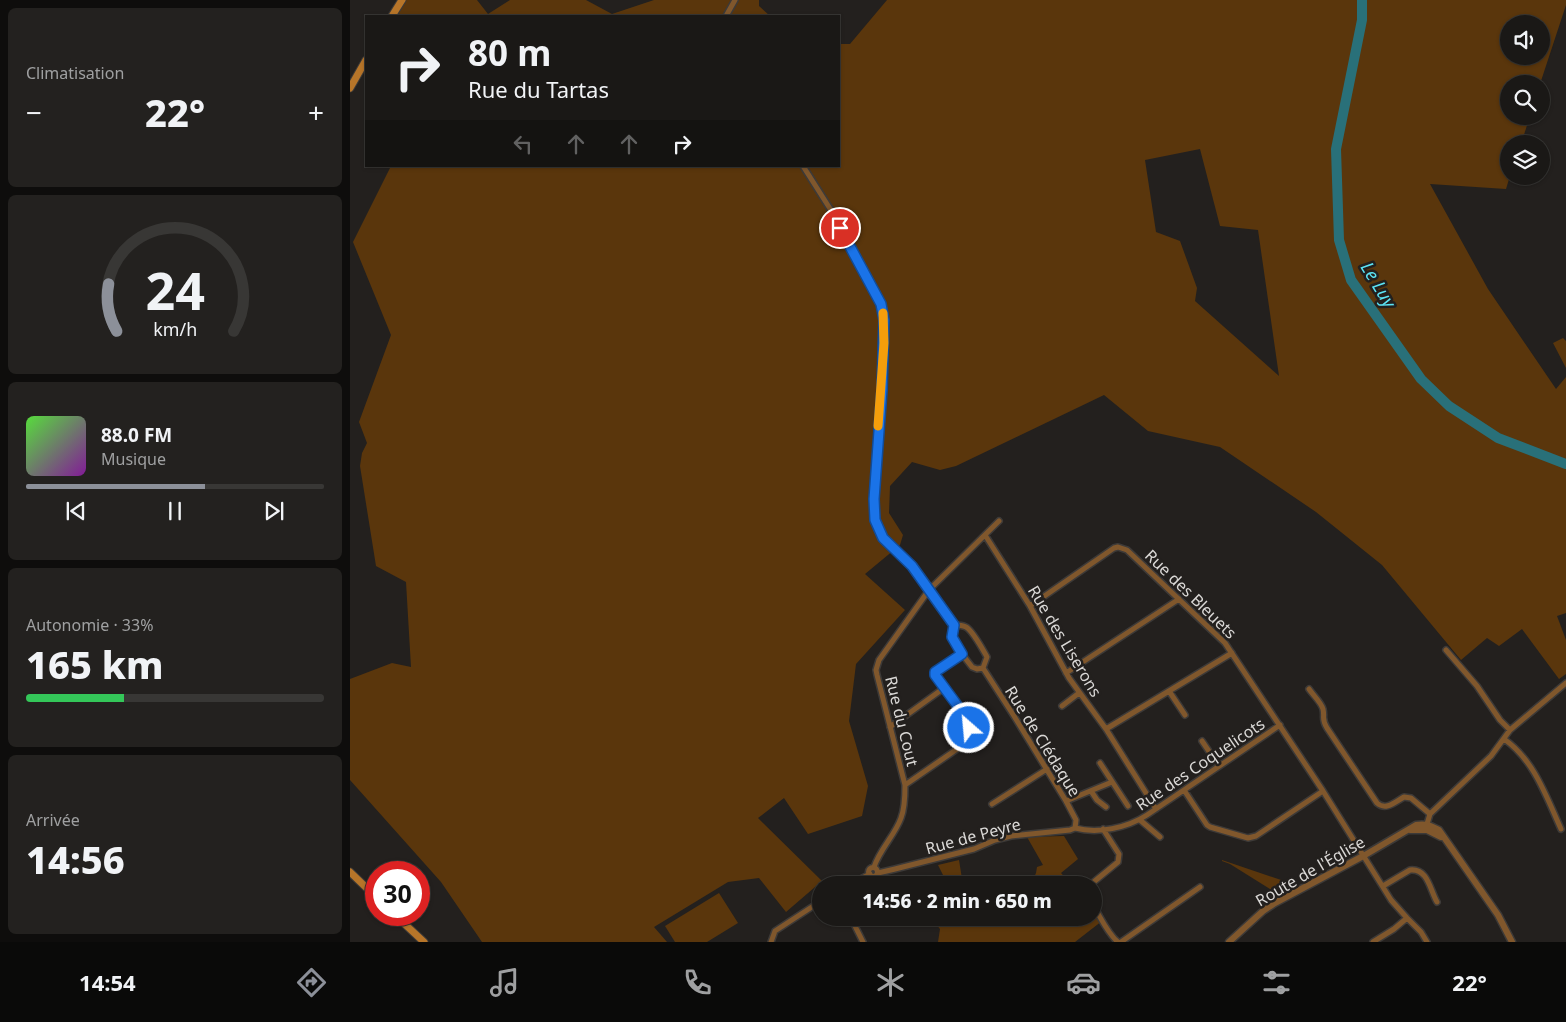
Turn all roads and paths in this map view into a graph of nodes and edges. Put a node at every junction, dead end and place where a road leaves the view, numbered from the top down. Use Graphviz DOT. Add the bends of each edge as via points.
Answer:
graph roads {
  1 [pos="402,0"];
  2 [pos="735,0"];
  3 [pos="393,15"];
  4 [pos="727,15"];
  5 [pos="365,62"];
  6 [pos="350,88"];
  7 [pos="804,167"];
  8 [pos="999,521"];
  9 [pos="985,535"];
  10 [pos="930,590"];
  11 [pos="1179,599"];
  12 [pos="1030,606"];
  13 [pos="954,625"];
  14 [pos="1446,650"];
  15 [pos="1232,653"];
  16 [pos="962,654"];
  17 [pos="983,668"];
  18 [pos="1066,672"];
  19 [pos="1566,683"];
  20 [pos="944,688"];
  21 [pos="1309,689"];
  22 [pos="1169,691"];
  23 [pos="1079,693"];
  24 [pos="1062,706"];
  25 [pos="1185,715"];
  26 [pos="1280,725"];
  27 [pos="890,727"];
  28 [pos="1106,729"];
  29 [pos="1510,730"];
  30 [pos="1504,738"];
  31 [pos="1202,741"];
  32 [pos="1100,763"];
  33 [pos="1218,766"];
  34 [pos="1047,769"];
  35 [pos="1112,782"];
  36 [pos="905,786"];
  37 [pos="1184,790"];
  38 [pos="1091,791"];
  39 [pos="1323,791"];
  40 [pos="1066,801"];
  41 [pos="992,804"];
  42 [pos="1128,806"];
  43 [pos="1106,807"];
  44 [pos="1156,809"];
  45 [pos="1430,814"];
  46 [pos="1140,820"];
  47 [pos="1426,827"];
  48 [pos="1075,828"];
  49 [pos="1103,829"];
  50 [pos="1561,829"];
  51 [pos="1160,836"];
  52 [pos="1364,855"];
  53 [pos="874,867"];
  54 [pos="350,872"];
  55 [pos="878,873"];
  56 [pos="870,874"];
  57 [pos="866,876"];
  58 [pos="1101,876"];
  59 [pos="365,886"];
  60 [pos="1383,886"];
  61 [pos="1200,887"];
  62 [pos="1437,902"];
  63 [pos="812,907"];
  64 [pos="1407,918"];
  65 [pos="1102,919"];
  66 [pos="407,926"];
  67 [pos="855,926"];
  68 [pos="424,942"];
  69 [pos="771,942"];
  70 [pos="863,942"];
  71 [pos="1119,942"];
  72 [pos="1229,942"];
  73 [pos="1373,942"];
  74 [pos="1426,942"];
  75 [pos="1512,942"];
  1 -- 3 [label="main road"];
  2 -- 4 [label="street"];
  5 -- 6 [label="main road"];
  7 -- 10 [label="street, Rue de Clédaque" via="834,215 881,304 884,320 875,520 883,538 912,566"];
  8 -- 9 [label="street, Rue du Cout"];
  9 -- 10 [label="street, Rue du Cout"];
  9 -- 12 [label="street, Rue des Liserons"];
  10 -- 13 [label="street, Rue de Clédaque"];
  10 -- 27 [label="street, Rue du Cout" via="876,664"];
  11 -- 12 [label="street, Rue des Bleuets" via="1127,550 1118,547"];
  11 -- 15 [label="street, Rue des Bleuets"];
  11 -- 18 [label="street"];
  12 -- 18 [label="street, Rue des Liserons"];
  13 -- 16 [label="street, Rue de Clédaque" via="952,637"];
  13 -- 17 [label="street, Rue de Clédaque" via="968,629 985,652 987,657"];
  14 -- 29 [label="street"];
  15 -- 22 [label="street"];
  15 -- 26 [label="street, Rue des Bleuets"];
  16 -- 17 [label="street, Rue de Clédaque" via="972,667"];
  16 -- 20 [label="street" via="935,672"];
  17 -- 34 [label="street, Rue de Clédaque"];
  18 -- 23 [label="street, Rue des Liserons"];
  19 -- 29 [label="street"];
  20 -- 27 [label="street"];
  20 -- 36 [label="street" via="968,720 969,728 960,746"];
  21 -- 45 [label="street" via="1322,705 1327,728 1376,803 1386,807 1404,797 1411,798"];
  22 -- 25 [label="street"];
  22 -- 28 [label="street"];
  23 -- 24 [label="street"];
  23 -- 28 [label="street, Rue des Liserons"];
  26 -- 33 [label="street, Rue des Coquelicots"];
  26 -- 39 [label="street, Rue des Bleuets"];
  27 -- 36 [label="street, Rue du Cout"];
  28 -- 44 [label="street, Rue des Liserons"];
  29 -- 30 [label="street"];
  30 -- 45 [label="street" via="1490,756"];
  30 -- 50 [label="street" via="1536,775"];
  31 -- 33 [label="street"];
  32 -- 35 [label="street"];
  33 -- 37 [label="street, Rue des Coquelicots"];
  34 -- 40 [label="street, Rue de Clédaque"];
  34 -- 41 [label="street"];
  35 -- 38 [label="street"];
  35 -- 42 [label="street"];
  36 -- 53 [label="street, Rue du Cout" via="902,816"];
  37 -- 39 [label="street" via="1207,825 1248,838 1256,836"];
  37 -- 44 [label="street, Rue des Coquelicots"];
  38 -- 40 [label="street"];
  38 -- 43 [label="street"];
  39 -- 52 [label="street, Rue des Bleuets"];
  40 -- 48 [label="street, Rue de Clédaque" via="1076,820"];
  44 -- 46 [label="street, Rue des Coquelicots"];
  45 -- 47 [label="street"];
  46 -- 49 [label="street, Rue des Coquelicots"];
  46 -- 51 [label="street"];
  47 -- 52 [label="street, Route de l'Église" via="1409,830"];
  47 -- 75 [label="street" via="1445,839 1498,915"];
  48 -- 49 [label="street, Rue des Coquelicots"];
  48 -- 55 [label="street, Rue de Peyre" via="1011,836 974,849"];
  49 -- 58 [label="street" via="1119,854 1118,862"];
  52 -- 60 [label="street, Rue des Bleuets"];
  52 -- 72 [label="street, Route de l'Église" via="1275,903"];
  53 -- 55 [label="street"];
  53 -- 56 [label="street"];
  54 -- 59 [label="main road"];
  55 -- 56 [label="street, Rue de Peyre"];
  56 -- 57 [label="street, Rue de Peyre"];
  60 -- 62 [label="street" via="1415,869 1425,876"];
  60 -- 64 [label="street, Rue des Bleuets"];
  61 -- 71 [label="street"];
  63 -- 69 [label="street" via="775,931"];
  64 -- 73 [label="street"];
  64 -- 74 [label="street, Rue des Bleuets"];
  65 -- 71 [label="street"];
  66 -- 68 [label="main road"];
  67 -- 70 [label="street"];
}
